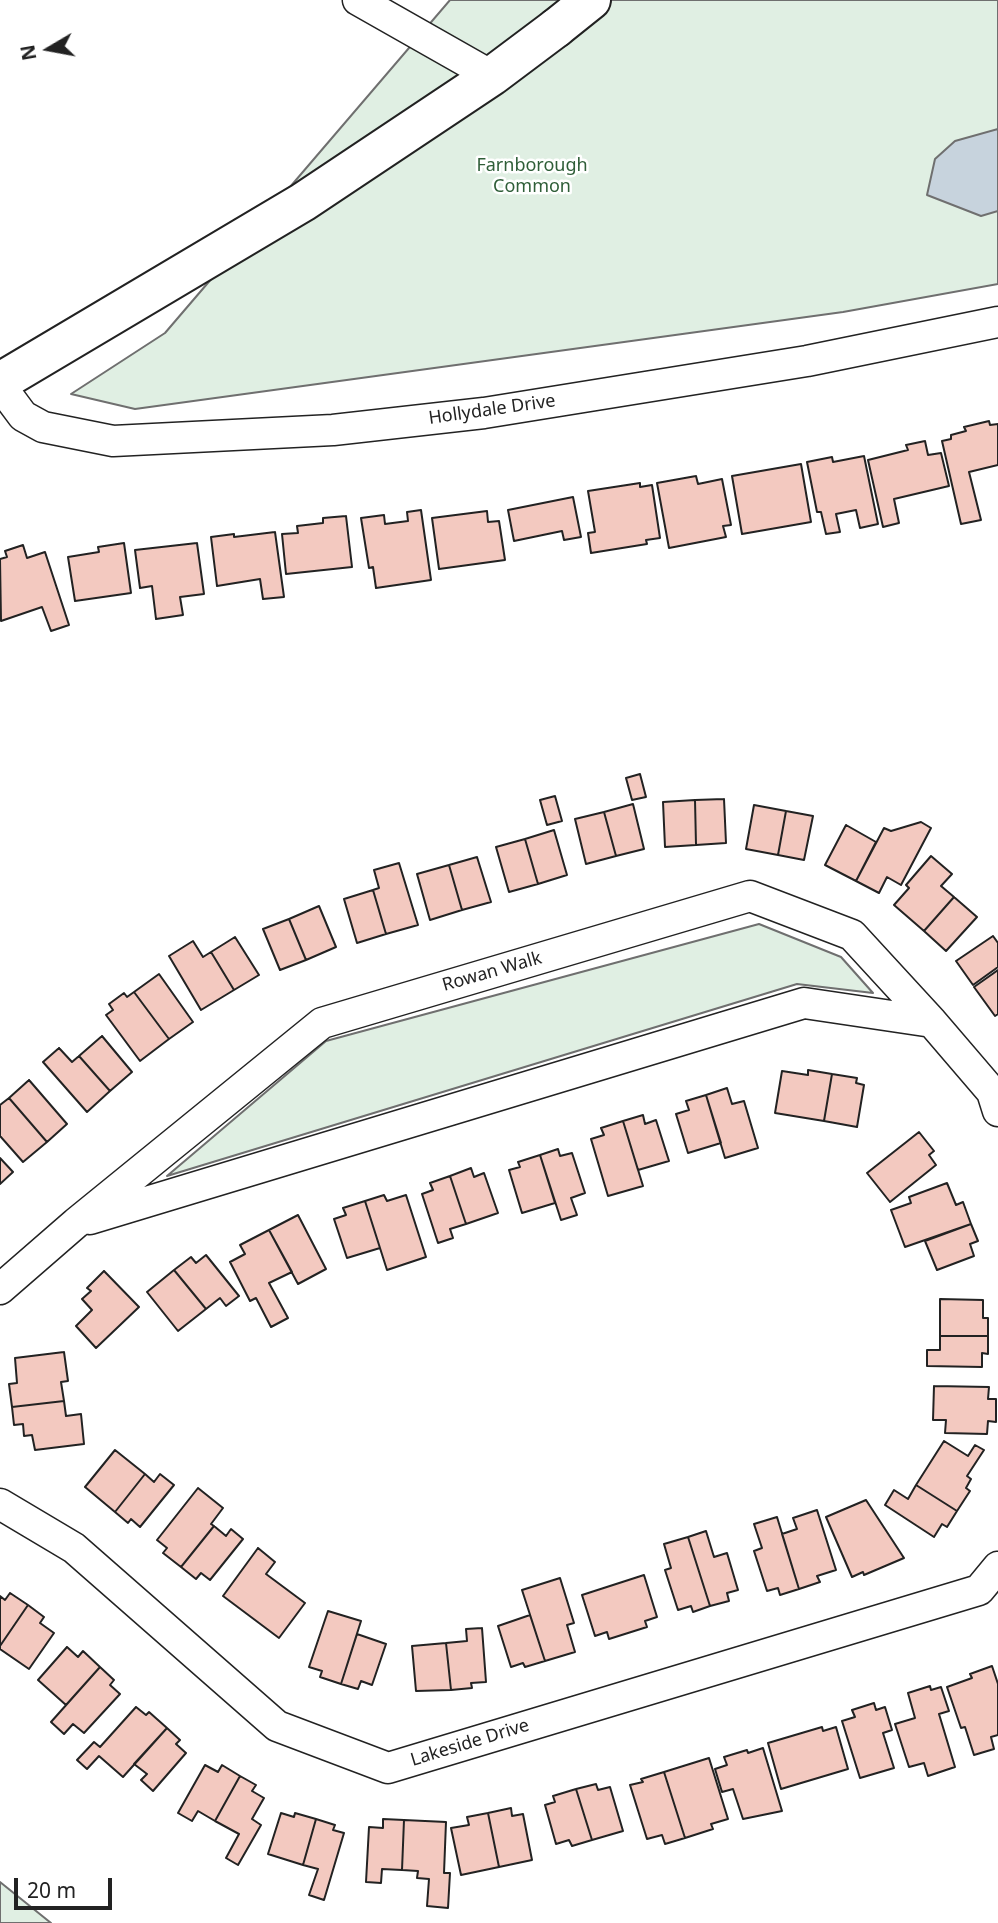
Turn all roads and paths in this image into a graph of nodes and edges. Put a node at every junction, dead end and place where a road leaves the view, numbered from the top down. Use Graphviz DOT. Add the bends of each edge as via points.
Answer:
graph roads {
  1 [pos="358,0"];
  2 [pos="591,0"];
  3 [pos="492,76"];
  4 [pos="998,322"];
  5 [pos="0,384"];
  6 [pos="932,1022"];
  7 [pos="998,1111"];
  8 [pos="76,1223"];
  9 [pos="0,1289"];
  10 [pos="0,1504"];
  11 [pos="998,1567"];
  1 -- 3 [label="street"];
  2 -- 3 [label="main road"];
  3 -- 5 [label="main road" via="303,202"];
  4 -- 5 [label="street, Hollydale Drive" via="807,362 484,413 333,430 113,441 43,427 23,416"];
  6 -- 7 [label="street, Rowan Walk" via="992,1092"];
  6 -- 8 [label="street, Rowan Walk" via="804,1003"];
  6 -- 8 [label="street, Rowan Walk" via="852,935 750,897 322,1023"];
  8 -- 9 [label="street, Rowan Walk"];
  10 -- 11 [label="street, Lakeside Drive" via="74,1548 277,1726 388,1768 979,1590"];
}
